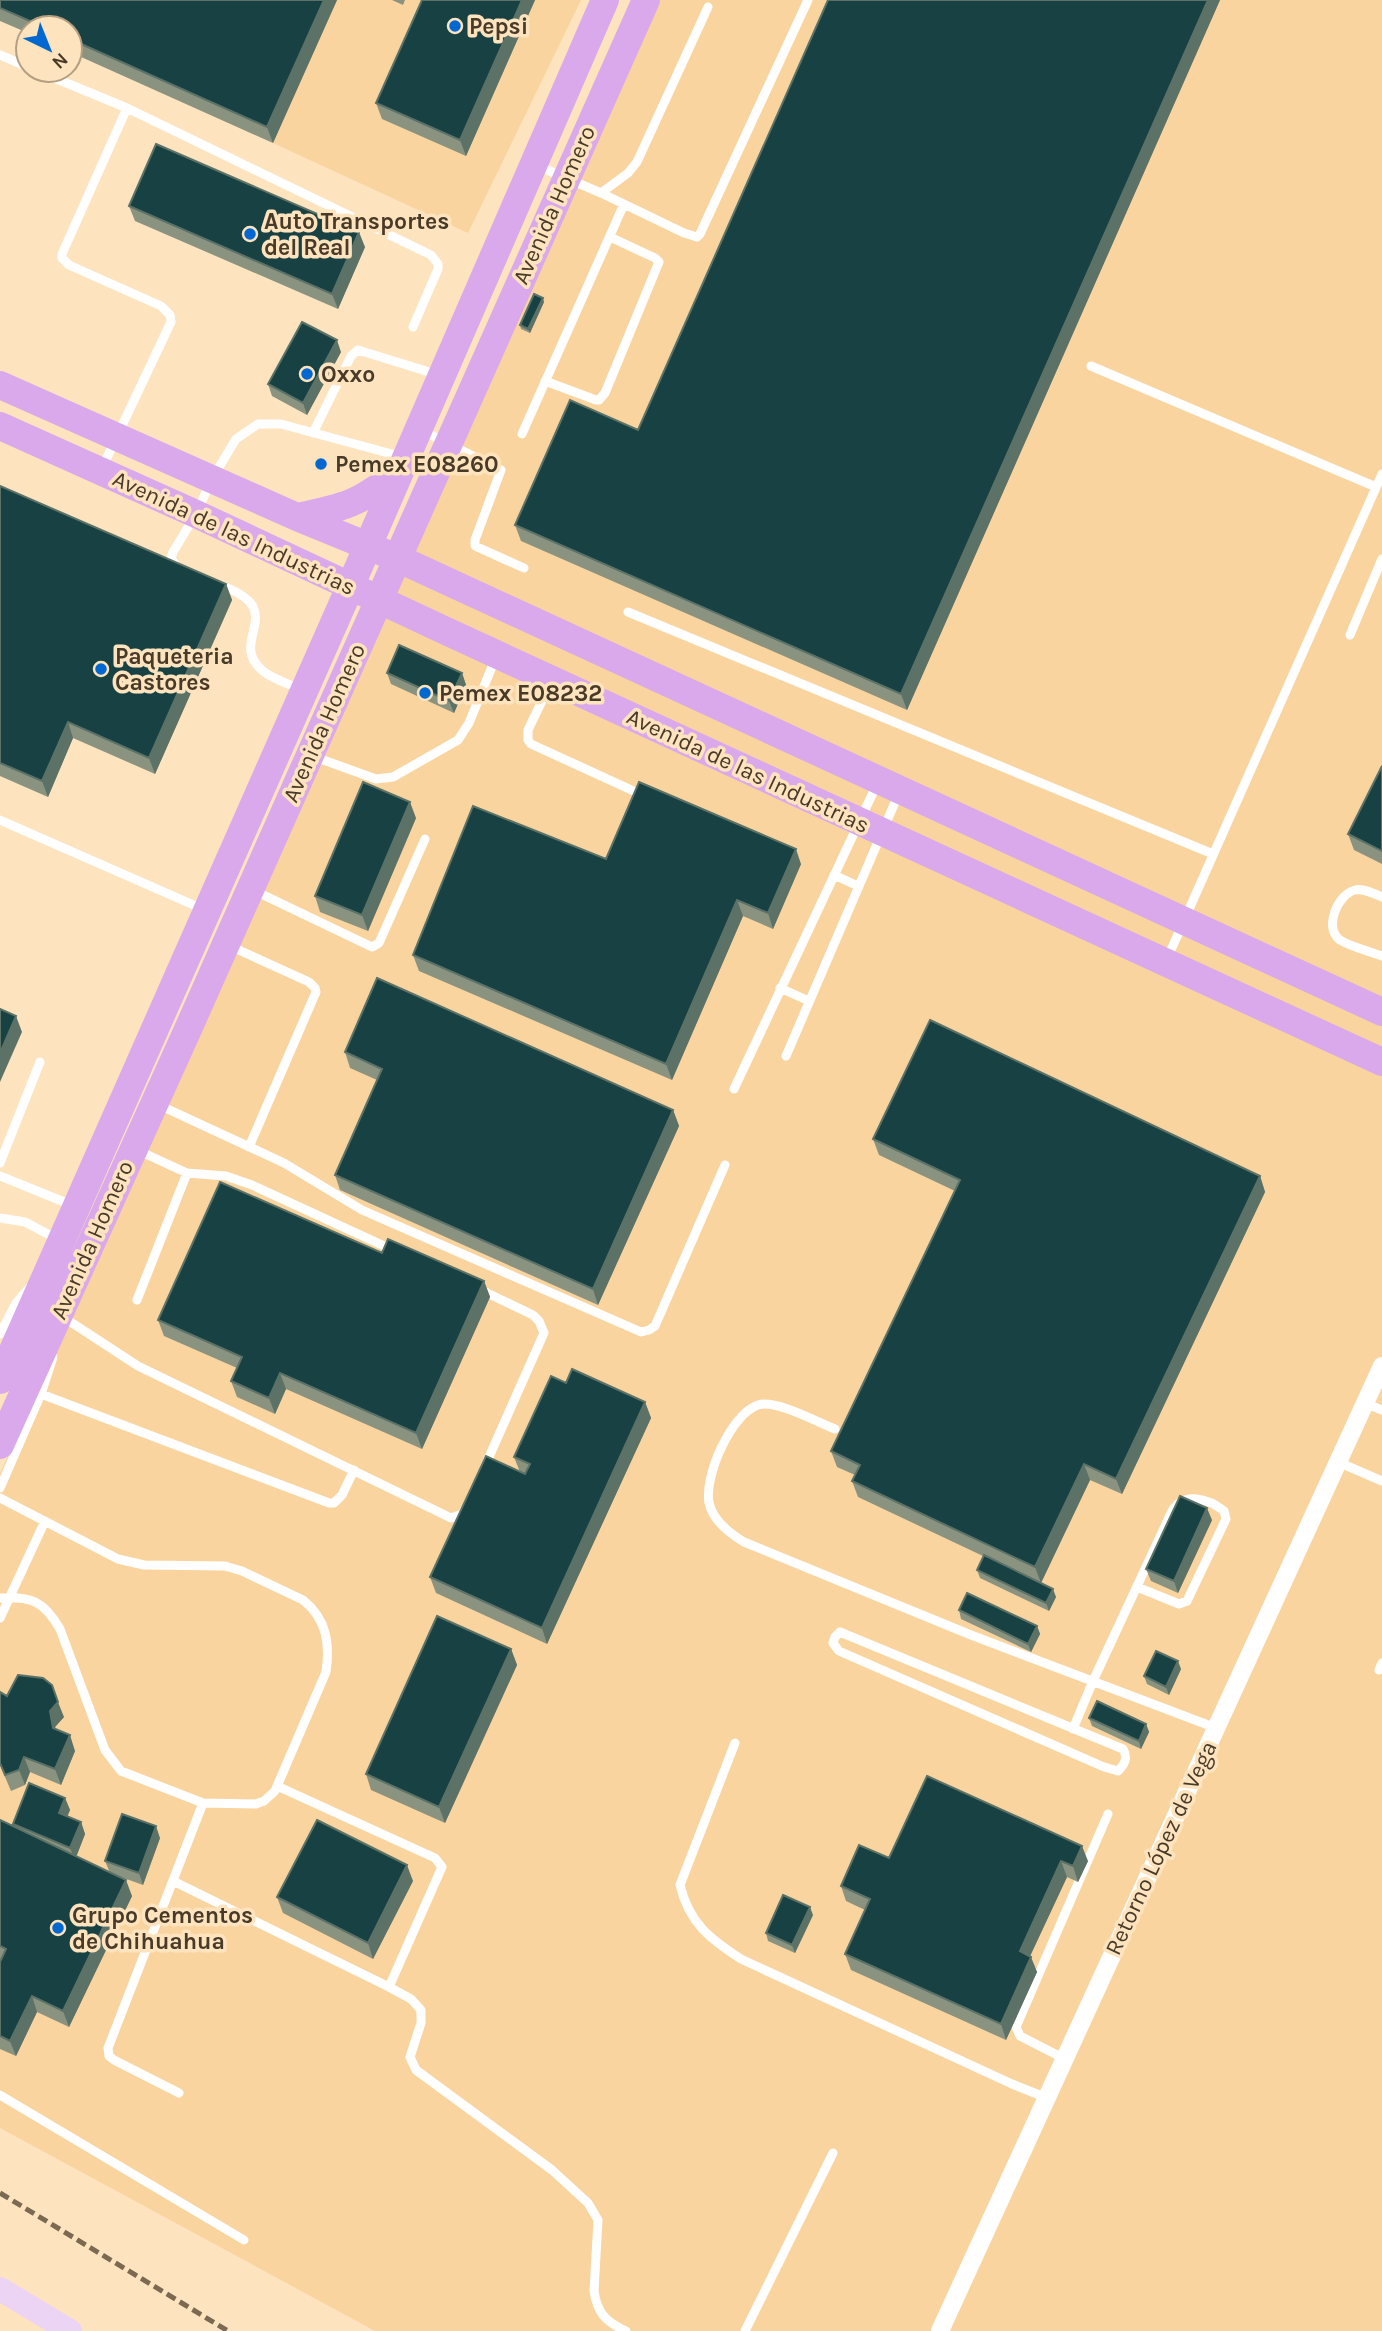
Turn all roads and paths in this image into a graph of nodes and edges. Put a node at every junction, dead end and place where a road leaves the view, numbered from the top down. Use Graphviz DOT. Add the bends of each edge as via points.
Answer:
graph roads {
  1 [pos="605,0"];
  2 [pos="646,0"];
  3 [pos="808,0"];
  4 [pos="708,7"];
  5 [pos="70,84"];
  6 [pos="127,108"];
  7 [pos="534,164"];
  8 [pos="566,179"];
  9 [pos="601,193"];
  10 [pos="624,204"];
  11 [pos="611,237"];
  12 [pos="413,327"];
  13 [pos="1091,366"];
  14 [pos="441,376"];
  15 [pos="545,381"];
  16 [pos="0,385"];
  17 [pos="0,426"];
  18 [pos="418,429"];
  19 [pos="313,433"];
  20 [pos="522,434"];
  21 [pos="118,438"];
  22 [pos="448,443"];
  23 [pos="402,464"];
  24 [pos="100,471"];
  25 [pos="1382,474"];
  26 [pos="212,479"];
  27 [pos="1377,487"];
  28 [pos="196,514"];
  29 [pos="297,517"];
  30 [pos="368,545"];
  31 [pos="397,558"];
  32 [pos="1382,559"];
  33 [pos="524,568"];
  34 [pos="190,574"];
  35 [pos="208,581"];
  36 [pos="350,587"];
  37 [pos="380,599"];
  38 [pos="628,612"];
  39 [pos="1350,635"];
  40 [pos="497,655"];
  41 [pos="552,680"];
  42 [pos="304,691"];
  43 [pos="310,755"];
  44 [pos="889,786"];
  45 [pos="638,793"];
  46 [pos="0,820"];
  47 [pos="870,827"];
  48 [pos="425,839"];
  49 [pos="1213,854"];
  50 [pos="834,875"];
  51 [pos="858,886"];
  52 [pos="250,889"];
  53 [pos="1382,897"];
  54 [pos="206,911"];
  55 [pos="1183,921"];
  56 [pos="226,944"];
  57 [pos="1382,956"];
  58 [pos="1165,963"];
  59 [pos="780,988"];
  60 [pos="809,1001"];
  61 [pos="1382,1012"];
  62 [pos="786,1056"];
  63 [pos="40,1062"];
  64 [pos="1382,1062"];
  65 [pos="734,1088"];
  66 [pos="155,1103"];
  67 [pos="249,1147"];
  68 [pos="134,1149"];
  69 [pos="0,1163"];
  70 [pos="725,1165"];
  71 [pos="187,1173"];
  72 [pos="0,1176"];
  73 [pos="75,1207"];
  74 [pos="0,1218"];
  75 [pos="60,1241"];
  76 [pos="400,1253"];
  77 [pos="48,1268"];
  78 [pos="71,1286"];
  79 [pos="474,1287"];
  80 [pos="137,1300"];
  81 [pos="63,1317"];
  82 [pos="0,1334"];
  83 [pos="1382,1366"];
  84 [pos="0,1380"];
  85 [pos="41,1394"];
  86 [pos="1374,1406"];
  87 [pos="835,1429"];
  88 [pos="0,1446"];
  89 [pos="1338,1462"];
  90 [pos="354,1470"];
  91 [pos="481,1476"];
  92 [pos="1382,1481"];
  93 [pos="0,1488"];
  94 [pos="471,1497"];
  95 [pos="0,1498"];
  96 [pos="45,1521"];
  97 [pos="1137,1587"];
  98 [pos="5,1598"];
  99 [pos="0,1618"];
  100 [pos="1093,1681"];
  101 [pos="1216,1728"];
  102 [pos="1073,1729"];
  103 [pos="735,1743"];
  104 [pos="277,1786"];
  105 [pos="203,1803"];
  106 [pos="1108,1815"];
  107 [pos="173,1881"];
  108 [pos="389,1987"];
  109 [pos="1065,2059"];
  110 [pos="180,2093"];
  111 [pos="0,2095"];
  112 [pos="1047,2098"];
  113 [pos="833,2153"];
  114 [pos="244,2240"];
  115 [pos="0,2289"];
  116 [pos="71,2331"];
  117 [pos="626,2331"];
  118 [pos="745,2331"];
  119 [pos="940,2331"];
  1 -- 7 [label="main road, Avenida Homero"];
  2 -- 8 [label="main road, Avenida Homero"];
  3 -- 10 [label="lane" via="700,234 694,237"];
  4 -- 9 [label="lane" via="637,162"];
  5 -- 6 [label="lane"];
  6 -- 12 [label="lane" via="431,255 438,269"];
  6 -- 21 [label="lane" via="62,254 69,265 161,306 170,315 171,322"];
  7 -- 8 [label="lane"];
  7 -- 14 [label="main road, Avenida Homero"];
  8 -- 9 [label="lane"];
  8 -- 22 [label="main road, Avenida Homero"];
  9 -- 10 [label="lane"];
  10 -- 11 [label="lane"];
  11 -- 15 [label="lane"];
  11 -- 15 [label="lane" via="659,262 605,393 596,400"];
  13 -- 27 [label="lane"];
  14 -- 18 [label="main road, Avenida Homero"];
  14 -- 19 [label="lane" via="358,351 351,356"];
  15 -- 20 [label="lane"];
  16 -- 21 [label="main road, Avenida de las Industrias"];
  17 -- 24 [label="main road, Avenida de las Industrias"];
  18 -- 22 [label="lane"];
  18 -- 23 [label="main road, Avenida Homero"];
  19 -- 23 [label="lane"];
  19 -- 26 [label="lane" via="281,424 258,424 236,439"];
  21 -- 24 [label="lane"];
  21 -- 26 [label="main road, Avenida de las Industrias"];
  22 -- 31 [label="main road, Avenida Homero"];
  22 -- 33 [label="lane" via="501,470 475,545"];
  23 -- 29 [label="main road" via="375,491 343,508"];
  23 -- 30 [label="main road, Avenida Homero"];
  24 -- 28 [label="main road, Avenida de las Industrias"];
  25 -- 27 [label="lane"];
  26 -- 28 [label="lane"];
  26 -- 29 [label="main road, Avenida de las Industrias"];
  27 -- 49 [label="lane"];
  28 -- 34 [label="lane" via="171,558 177,568"];
  28 -- 36 [label="main road, Avenida de las Industrias"];
  29 -- 30 [label="main road, Avenida de las Industrias"];
  30 -- 31 [label="main road, Avenida de las Industrias"];
  30 -- 36 [label="main road, Avenida Homero"];
  31 -- 37 [label="main road, Avenida Homero"];
  31 -- 44 [label="main road, Avenida de las Industrias"];
  32 -- 39 [label="lane"];
  35 -- 42 [label="lane" via="239,591 252,602 256,612 250,646 257,663 263,671"];
  36 -- 37 [label="main road, Avenida de las Industrias"];
  36 -- 42 [label="main road, Avenida Homero"];
  37 -- 40 [label="main road, Avenida de las Industrias"];
  37 -- 43 [label="main road, Avenida Homero"];
  38 -- 49 [label="lane"];
  40 -- 41 [label="main road, Avenida de las Industrias"];
  40 -- 43 [label="lane" via="458,740 393,777 376,779"];
  41 -- 45 [label="lane" via="528,730 531,744"];
  41 -- 47 [label="main road, Avenida de las Industrias"];
  42 -- 54 [label="main road, Avenida Homero"];
  43 -- 52 [label="main road, Avenida Homero"];
  44 -- 47 [label="lane"];
  44 -- 47 [label="lane"];
  44 -- 55 [label="main road, Avenida de las Industrias"];
  46 -- 54 [label="lane"];
  47 -- 50 [label="lane"];
  47 -- 51 [label="lane"];
  47 -- 58 [label="main road, Avenida de las Industrias"];
  48 -- 52 [label="lane" via="379,943 372,947"];
  49 -- 55 [label="lane"];
  50 -- 51 [label="lane"];
  50 -- 59 [label="lane"];
  51 -- 60 [label="lane"];
  52 -- 56 [label="main road, Avenida Homero"];
  53 -- 57 [label="lane" via="1353,890 1337,907 1332,930 1338,939"];
  54 -- 73 [label="main road, Avenida Homero"];
  55 -- 58 [label="lane"];
  55 -- 61 [label="main road, Avenida de las Industrias"];
  56 -- 66 [label="main road, Avenida Homero"];
  56 -- 67 [label="lane" via="309,982 316,992"];
  58 -- 64 [label="main road, Avenida de las Industrias"];
  59 -- 60 [label="lane"];
  59 -- 65 [label="lane"];
  60 -- 62 [label="lane"];
  63 -- 69 [label="lane"];
  66 -- 67 [label="lane"];
  66 -- 68 [label="main road, Avenida Homero"];
  67 -- 70 [label="lane" via="362,1210 641,1332 655,1326"];
  68 -- 71 [label="lane"];
  68 -- 78 [label="main road, Avenida Homero"];
  71 -- 76 [label="lane" via="240,1180"];
  71 -- 80 [label="lane"];
  72 -- 73 [label="lane"];
  73 -- 75 [label="main road, Avenida Homero"];
  74 -- 75 [label="lane" via="25,1222"];
  75 -- 77 [label="main road, Avenida Homero"];
  77 -- 82 [label="lane" via="16,1303"];
  77 -- 84 [label="main road, Avenida Homero"];
  78 -- 81 [label="lane"];
  78 -- 88 [label="main road, Avenida Homero"];
  79 -- 91 [label="lane" via="533,1315 544,1333"];
  81 -- 85 [label="lane"];
  81 -- 90 [label="lane" via="138,1366"];
  83 -- 86 [label="street, Retorno López de Vega"];
  85 -- 90 [label="lane" via="329,1503 342,1495"];
  85 -- 93 [label="lane"];
  86 -- 89 [label="street, Retorno López de Vega"];
  87 -- 100 [label="lane" via="774,1404 758,1405 743,1416 724,1440 713,1467 709,1501 715,1517 744,1542"];
  89 -- 92 [label="lane"];
  89 -- 101 [label="street, Retorno López de Vega"];
  90 -- 94 [label="lane" via="451,1517 462,1514"];
  95 -- 96 [label="lane"];
  96 -- 98 [label="lane"];
  96 -- 104 [label="lane" via="129,1562 225,1566 310,1606 327,1634 326,1672"];
  97 -- 97 [label="lane" via="1179,1604 1187,1601 1226,1519 1224,1511 1197,1498 1175,1506"];
  97 -- 100 [label="lane"];
  98 -- 99 [label="lane"];
  98 -- 105 [label="lane" via="34,1600 51,1614 105,1750 121,1771"];
  100 -- 101 [label="lane"];
  100 -- 102 [label="lane"];
  101 -- 109 [label="street, Retorno López de Vega"];
  102 -- 102 [label="lane" via="840,1632 835,1637 833,1643 839,1651 1104,1767 1118,1771 1122,1767 1126,1761 1123,1749"];
  103 -- 112 [label="lane" via="680,1885 696,1922 713,1941 741,1959"];
  104 -- 105 [label="lane" via="270,1797 256,1804"];
  104 -- 108 [label="lane" via="441,1864"];
  105 -- 107 [label="lane"];
  106 -- 109 [label="lane" via="1016,2027 1020,2036"];
  107 -- 108 [label="lane"];
  107 -- 110 [label="lane" via="108,2053"];
  108 -- 117 [label="lane" via="421,2010 410,2057 416,2070 552,2170 588,2203 598,2220 596,2302 610,2323"];
  109 -- 112 [label="street, Retorno López de Vega"];
  111 -- 114 [label="lane"];
  112 -- 119 [label="street, Retorno López de Vega"];
  113 -- 118 [label="lane"];
  115 -- 116 [label="street"];
}
